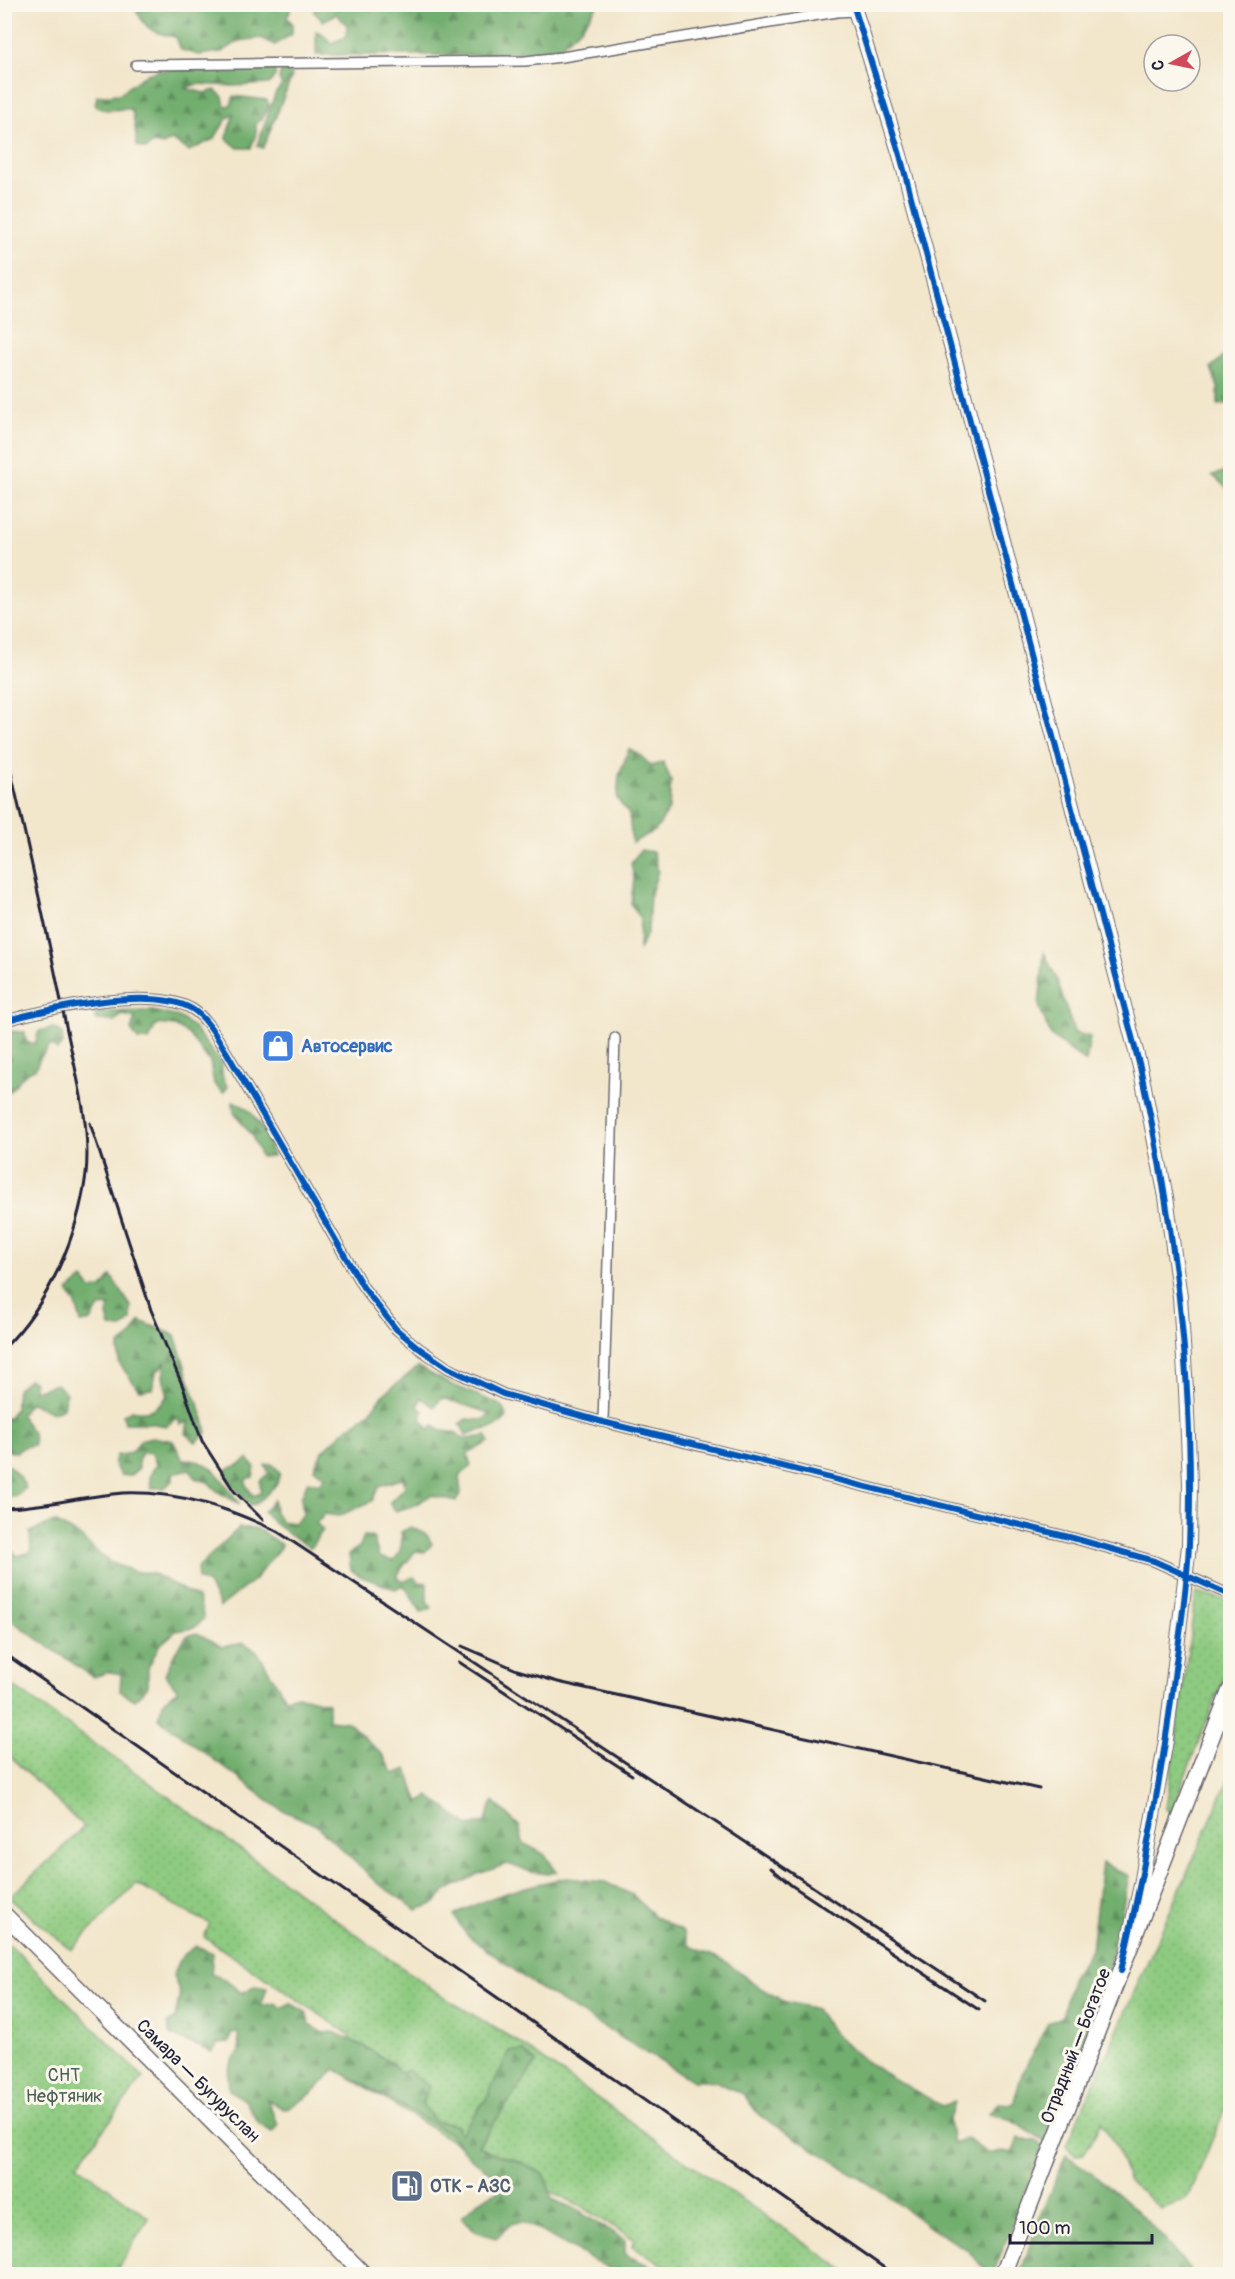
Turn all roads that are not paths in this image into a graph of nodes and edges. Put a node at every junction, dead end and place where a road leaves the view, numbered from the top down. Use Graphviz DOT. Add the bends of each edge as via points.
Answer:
graph roads {
  1 [pos="854,8"];
  2 [pos="136,64"];
  3 [pos="4,1021"];
  4 [pos="615,1038"];
  5 [pos="603,1422"];
  6 [pos="1186,1575"];
  7 [pos="1230,1595"];
  8 [pos="1230,1690"];
  9 [pos="4,1914"];
  10 [pos="1121,1971"];
  11 [pos="364,2274"];
  12 [pos="1003,2274"];
  1 -- 2 [label="street" via="525,61"];
  1 -- 6 [label="street" via="900,155 1155,1135 1180,1297 1190,1483"];
  3 -- 5 [label="street" via="62,1007 118,1000 165,1001 192,1009 227,1053 363,1287 396,1329 420,1349 476,1382 503,1394"];
  4 -- 5 [label="street"];
  5 -- 6 [label="street" via="1073,1538 1154,1561"];
  6 -- 7 [label="street"];
  6 -- 10 [label="street" via="1166,1740 1141,1885"];
  8 -- 10 [label="main road, Отрадный — Богатое"];
  9 -- 11 [label="main road, Самара — Бугуруслан"];
  10 -- 12 [label="main road, Отрадный — Богатое"];
}
